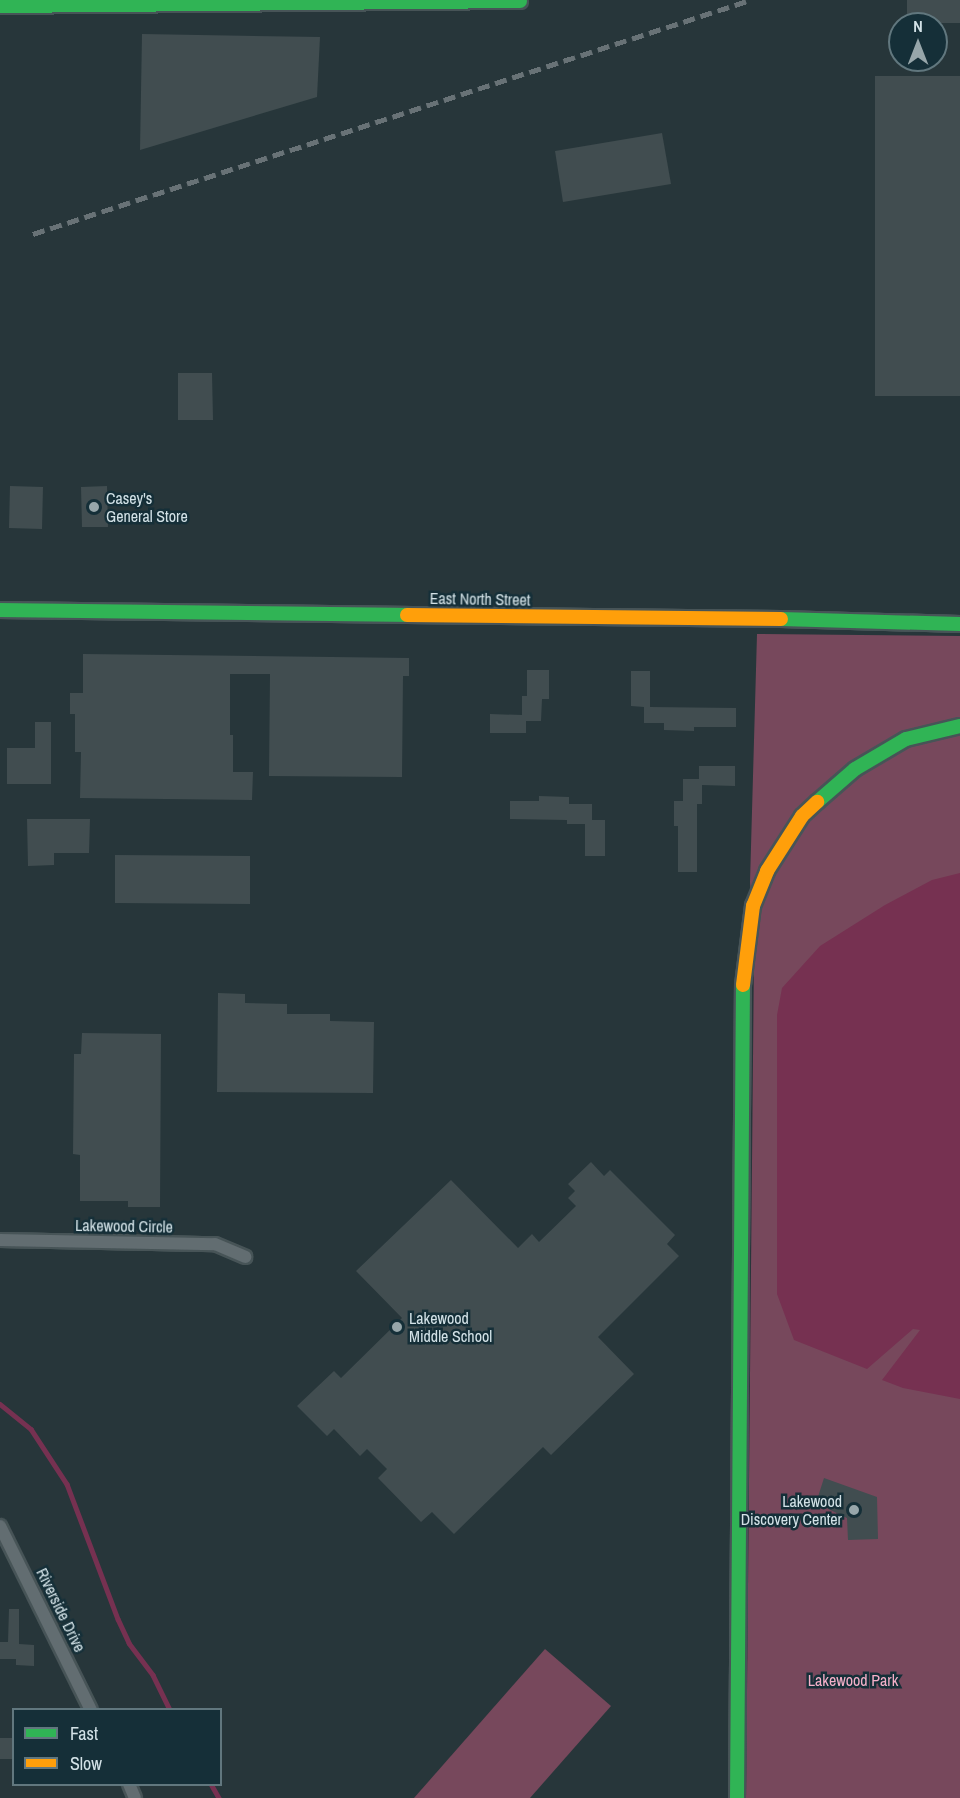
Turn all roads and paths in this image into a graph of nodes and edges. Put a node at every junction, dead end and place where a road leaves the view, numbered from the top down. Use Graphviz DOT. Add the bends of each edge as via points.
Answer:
graph roads {
  1 [pos="520,2"];
  2 [pos="45,3"];
  3 [pos="0,6"];
  4 [pos="0,610"];
  5 [pos="960,624"];
  6 [pos="960,726"];
  7 [pos="0,1240"];
  8 [pos="245,1257"];
  9 [pos="0,1526"];
  10 [pos="91,1708"];
  11 [pos="737,1798"];
  1 -- 2 [label="street"];
  2 -- 3 [label="street"];
  4 -- 5 [label="street, East North Street"];
  6 -- 11 [label="street" via="906,740 855,769 828,791 802,816 778,852 753,906 743,975"];
  7 -- 8 [label="street, Lakewood Circle" via="215,1244"];
  9 -- 10 [label="street, Riverside Drive"];
}
